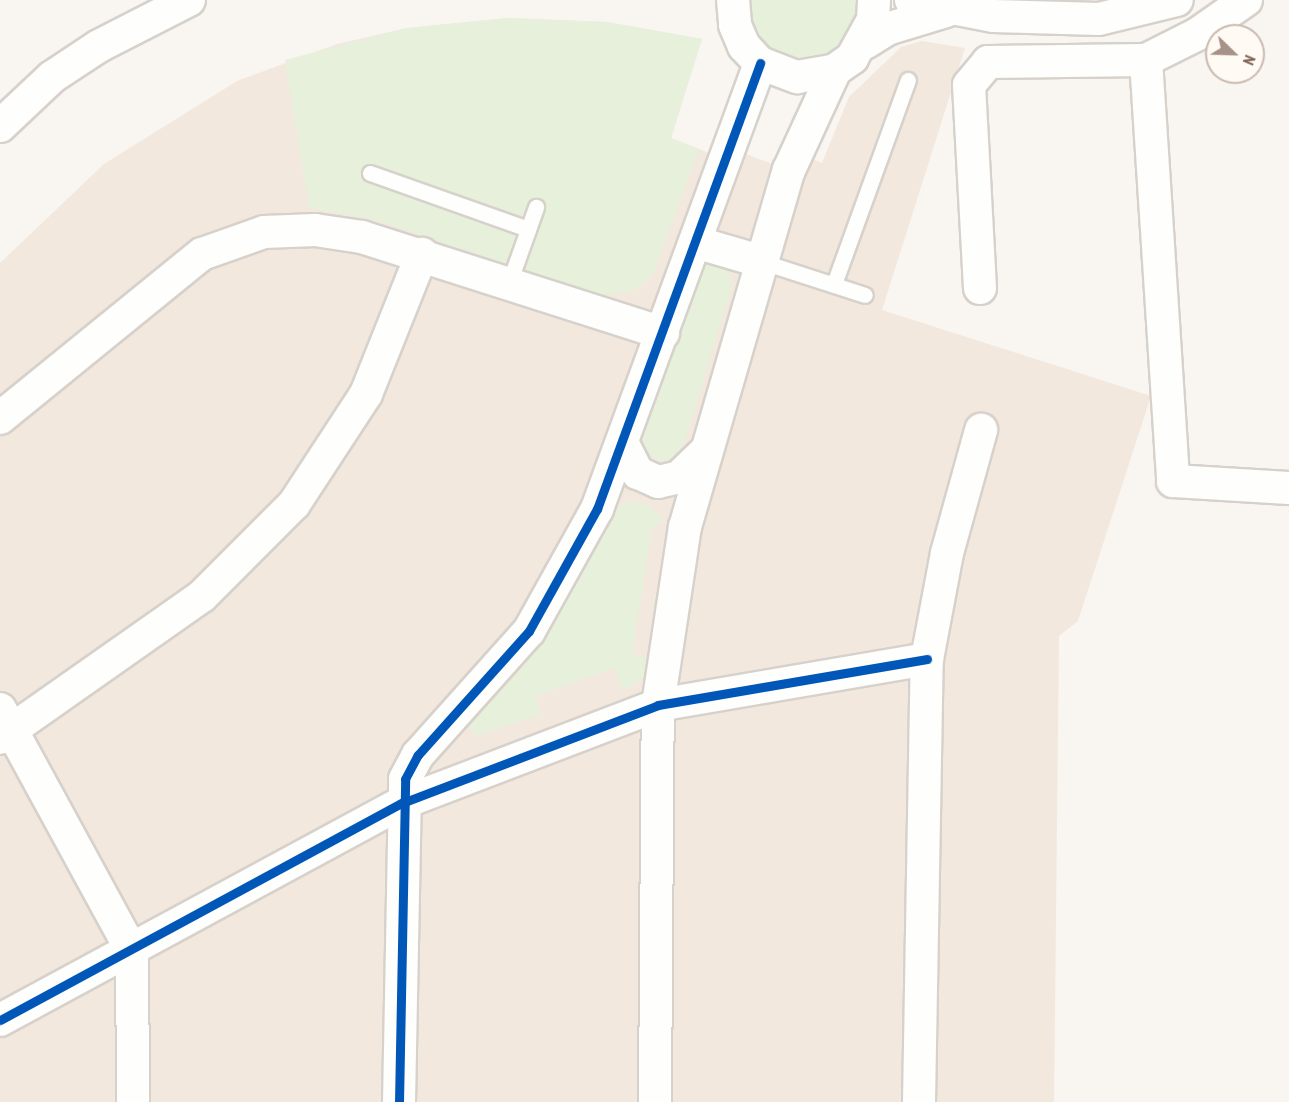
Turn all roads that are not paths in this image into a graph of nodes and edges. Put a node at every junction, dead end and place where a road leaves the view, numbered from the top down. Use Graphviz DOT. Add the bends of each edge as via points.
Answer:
graph roads {
  1 [pos="189,0"];
  2 [pos="714,0"];
  3 [pos="874,0"];
  4 [pos="910,0"];
  5 [pos="1177,0"];
  6 [pos="1246,0"];
  7 [pos="946,11"];
  8 [pos="734,13"];
  9 [pos="865,43"];
  10 [pos="1146,60"];
  11 [pos="760,63"];
  12 [pos="836,70"];
  13 [pos="908,80"];
  14 [pos="0,126"];
  15 [pos="370,173"];
  16 [pos="536,207"];
  17 [pos="528,229"];
  18 [pos="695,242"];
  19 [pos="422,254"];
  20 [pos="760,261"];
  21 [pos="509,283"];
  22 [pos="834,284"];
  23 [pos="980,288"];
  24 [pos="865,295"];
  25 [pos="663,333"];
  26 [pos="0,418"];
  27 [pos="981,430"];
  28 [pos="623,444"];
  29 [pos="705,452"];
  30 [pos="1289,488"];
  31 [pos="597,508"];
  32 [pos="685,527"];
  33 [pos="927,659"];
  34 [pos="658,705"];
  35 [pos="4,727"];
  36 [pos="402,803"];
  37 [pos="132,951"];
  38 [pos="0,1020"];
  39 [pos="133,1102"];
  40 [pos="399,1102"];
  41 [pos="655,1102"];
  42 [pos="919,1102"];
  1 -- 14 [label="street" via="99,46 52,77"];
  2 -- 8 [label="street"];
  3 -- 9 [label="street"];
  4 -- 7 [label="street"];
  5 -- 7 [label="street" via="1099,19"];
  6 -- 10 [label="street" via="1196,35"];
  7 -- 9 [label="street" via="887,29"];
  8 -- 11 [label="street"];
  9 -- 12 [label="street"];
  10 -- 23 [label="street" via="988,62 969,85"];
  10 -- 30 [label="street" via="1173,481"];
  11 -- 12 [label="street" via="797,77"];
  11 -- 18 [label="street"];
  12 -- 20 [label="street" via="789,170"];
  13 -- 22 [label="lane"];
  15 -- 17 [label="lane"];
  16 -- 17 [label="lane"];
  17 -- 21 [label="lane"];
  18 -- 20 [label="street"];
  18 -- 25 [label="street"];
  19 -- 21 [label="street"];
  19 -- 26 [label="street" via="315,230 264,232 202,255"];
  19 -- 35 [label="street" via="366,394 294,504 202,596"];
  20 -- 22 [label="lane"];
  20 -- 29 [label="street"];
  21 -- 25 [label="street"];
  22 -- 24 [label="lane"];
  25 -- 28 [label="street"];
  27 -- 33 [label="street" via="947,553"];
  28 -- 29 [label="street" via="638,473 658,482 679,477"];
  28 -- 31 [label="street"];
  29 -- 32 [label="street"];
  31 -- 32 [label="street" via="616,494 648,493 672,507"];
  31 -- 36 [label="street" via="529,631 418,755 405,779"];
  32 -- 34 [label="street"];
  33 -- 34 [label="street"];
  33 -- 42 [label="street"];
  34 -- 36 [label="street"];
  34 -- 41 [label="street"];
  35 -- 37 [label="street"];
  36 -- 37 [label="street"];
  36 -- 40 [label="street"];
  37 -- 38 [label="street"];
  37 -- 39 [label="street"];
}
